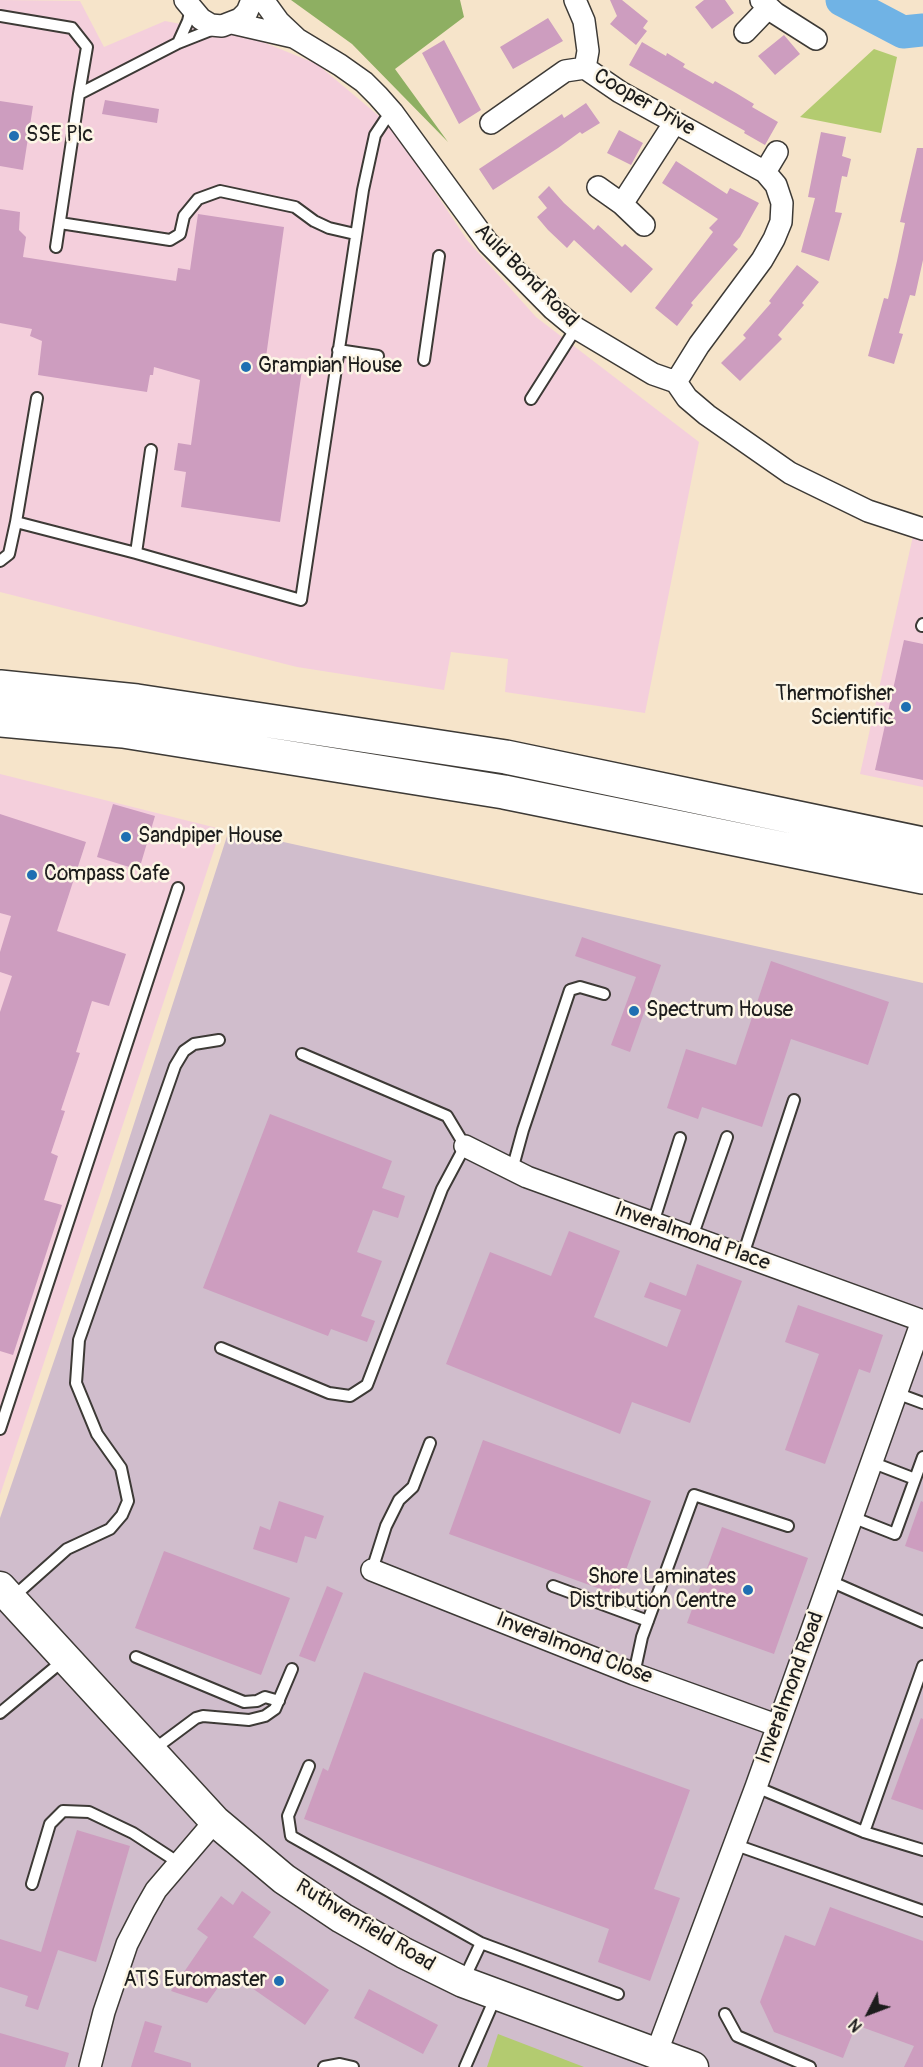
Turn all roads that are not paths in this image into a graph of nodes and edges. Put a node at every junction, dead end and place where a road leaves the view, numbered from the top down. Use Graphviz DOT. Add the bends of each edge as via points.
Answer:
graph roads {
  1 [pos="252,0"];
  2 [pos="263,0"];
  3 [pos="575,0"];
  4 [pos="189,3"];
  5 [pos="764,4"];
  6 [pos="0,16"];
  7 [pos="227,24"];
  8 [pos="745,32"];
  9 [pos="297,39"];
  10 [pos="816,39"];
  11 [pos="178,43"];
  12 [pos="585,69"];
  13 [pos="79,94"];
  14 [pos="393,113"];
  15 [pos="675,122"];
  16 [pos="491,123"];
  17 [pos="777,152"];
  18 [pos="765,172"];
  19 [pos="598,187"];
  20 [pos="622,204"];
  21 [pos="60,223"];
  22 [pos="644,225"];
  23 [pos="355,234"];
  24 [pos="56,247"];
  25 [pos="439,256"];
  26 [pos="576,328"];
  27 [pos="338,350"];
  28 [pos="378,356"];
  29 [pos="424,360"];
  30 [pos="676,382"];
  31 [pos="37,398"];
  32 [pos="531,399"];
  33 [pos="151,450"];
  34 [pos="16,522"];
  35 [pos="923,529"];
  36 [pos="136,553"];
  37 [pos="0,561"];
  38 [pos="0,687"];
  39 [pos="0,720"];
  40 [pos="923,844"];
  41 [pos="923,877"];
  42 [pos="178,888"];
  43 [pos="604,994"];
  44 [pos="219,1040"];
  45 [pos="302,1054"];
  46 [pos="794,1100"];
  47 [pos="727,1137"];
  48 [pos="680,1138"];
  49 [pos="465,1146"];
  50 [pos="512,1170"];
  51 [pos="654,1223"];
  52 [pos="692,1237"];
  53 [pos="743,1255"];
  54 [pos="922,1321"];
  55 [pos="221,1348"];
  56 [pos="896,1393"];
  57 [pos="923,1403"];
  58 [pos="1,1423"];
  59 [pos="430,1443"];
  60 [pos="923,1457"];
  61 [pos="871,1462"];
  62 [pos="915,1479"];
  63 [pos="852,1517"];
  64 [pos="788,1526"];
  65 [pos="372,1570"];
  66 [pos="830,1581"];
  67 [pos="553,1586"];
  68 [pos="6,1593"];
  69 [pos="648,1621"];
  70 [pos="923,1622"];
  71 [pos="136,1657"];
  72 [pos="65,1659"];
  73 [pos="923,1666"];
  74 [pos="292,1668"];
  75 [pos="634,1674"];
  76 [pos="279,1701"];
  77 [pos="0,1713"];
  78 [pos="776,1725"];
  79 [pos="151,1752"];
  80 [pos="309,1766"];
  81 [pos="756,1787"];
  82 [pos="215,1821"];
  83 [pos="864,1832"];
  84 [pos="733,1844"];
  85 [pos="923,1850"];
  86 [pos="179,1863"];
  87 [pos="32,1884"];
  88 [pos="923,1911"];
  89 [pos="481,1943"];
  90 [pos="463,1982"];
  91 [pos="618,1994"];
  92 [pos="496,1995"];
  93 [pos="724,2014"];
  94 [pos="656,2054"];
  95 [pos="90,2067"];
  96 [pos="324,2067"];
  97 [pos="353,2067"];
  98 [pos="465,2067"];
  99 [pos="693,2067"];
  100 [pos="810,2067"];
  1 -- 7 [label="street" via="247,12"];
  2 -- 9 [label="street, Auld Bond Road"];
  3 -- 12 [label="street, Cooper Drive" via="584,21 588,51"];
  4 -- 7 [label="street, Auld Bond Road" via="201,19 211,24"];
  4 -- 11 [label="lane" via="188,21"];
  5 -- 8 [label="street"];
  5 -- 10 [label="street"];
  6 -- 13 [label="lane" via="72,28 87,47"];
  7 -- 9 [label="street, Auld Bond Road"];
  7 -- 11 [label="lane"];
  9 -- 14 [label="street, Auld Bond Road" via="364,82"];
  11 -- 13 [label="lane"];
  12 -- 15 [label="street, Cooper Drive"];
  12 -- 16 [label="street" via="565,71"];
  13 -- 21 [label="lane"];
  14 -- 23 [label="lane" via="375,135"];
  14 -- 26 [label="street, Auld Bond Road" via="488,243"];
  15 -- 18 [label="street, Cooper Drive"];
  15 -- 20 [label="street"];
  17 -- 18 [label="street"];
  18 -- 30 [label="street" via="776,185 782,203 781,222 774,239"];
  19 -- 20 [label="street"];
  20 -- 22 [label="street"];
  21 -- 23 [label="lane" via="170,240 180,234 184,216 198,199 220,191 295,207 329,228"];
  21 -- 24 [label="lane"];
  23 -- 27 [label="lane"];
  25 -- 29 [label="lane"];
  26 -- 30 [label="street, Auld Bond Road" via="653,374"];
  26 -- 32 [label="lane"];
  27 -- 28 [label="lane"];
  27 -- 36 [label="lane" via="301,600"];
  30 -- 35 [label="street, Auld Bond Road" via="707,415 790,473 868,511"];
  31 -- 34 [label="lane"];
  33 -- 36 [label="lane"];
  34 -- 36 [label="lane"];
  34 -- 37 [label="lane" via="9,554"];
  38 -- 40 [label="highway" via="136,701 506,757"];
  39 -- 41 [label="highway" via="123,731 504,792"];
  42 -- 58 [label="lane"];
  43 -- 50 [label="lane" via="580,987 570,990"];
  44 -- 68 [label="lane" via="194,1044 175,1066 79,1340 76,1383 97,1434 121,1468 128,1501 110,1529 67,1549 21,1590"];
  45 -- 49 [label="lane" via="447,1116"];
  46 -- 53 [label="lane"];
  47 -- 52 [label="lane"];
  48 -- 51 [label="lane"];
  49 -- 50 [label="street, Inveralmond Place"];
  49 -- 55 [label="lane" via="442,1189 367,1385 350,1395 330,1394"];
  50 -- 51 [label="street, Inveralmond Place"];
  51 -- 52 [label="street, Inveralmond Place"];
  52 -- 53 [label="street, Inveralmond Place"];
  53 -- 54 [label="street, Inveralmond Place"];
  54 -- 56 [label="street, Inveralmond Road"];
  56 -- 57 [label="lane"];
  56 -- 61 [label="street, Inveralmond Road"];
  59 -- 65 [label="lane" via="413,1487 399,1500 386,1526"];
  60 -- 62 [label="lane"];
  61 -- 62 [label="lane"];
  61 -- 63 [label="street, Inveralmond Road"];
  62 -- 63 [label="lane" via="895,1534"];
  63 -- 66 [label="street, Inveralmond Road"];
  64 -- 69 [label="lane" via="694,1495"];
  65 -- 75 [label="street, Inveralmond Close"];
  66 -- 70 [label="lane"];
  66 -- 78 [label="street, Inveralmond Road"];
  67 -- 69 [label="lane"];
  68 -- 72 [label="street, Ruthvenfield Road"];
  69 -- 75 [label="lane"];
  71 -- 76 [label="lane" via="244,1702 265,1697"];
  72 -- 77 [label="lane"];
  72 -- 79 [label="street, Ruthvenfield Road"];
  73 -- 83 [label="lane"];
  74 -- 76 [label="lane"];
  75 -- 78 [label="street, Inveralmond Close"];
  76 -- 79 [label="lane" via="265,1716 249,1720 196,1718"];
  78 -- 81 [label="street, Inveralmond Road"];
  79 -- 82 [label="street, Ruthvenfield Road"];
  80 -- 89 [label="lane" via="288,1816 291,1836"];
  81 -- 83 [label="lane"];
  81 -- 84 [label="street, Inveralmond Road"];
  82 -- 86 [label="street"];
  82 -- 90 [label="street, Ruthvenfield Road" via="284,1879 342,1918"];
  83 -- 85 [label="lane"];
  84 -- 88 [label="lane"];
  84 -- 94 [label="street, Inveralmond Road"];
  86 -- 87 [label="lane" via="133,1833 89,1812 63,1811 50,1824"];
  86 -- 95 [label="street" via="156,1890 127,1944"];
  89 -- 90 [label="lane"];
  89 -- 91 [label="lane"];
  90 -- 92 [label="street, Ruthvenfield Road"];
  92 -- 94 [label="street, Ruthvenfield Road"];
  92 -- 98 [label="lane"];
  93 -- 100 [label="lane" via="737,2036"];
  94 -- 99 [label="street, Ruthvenfield Road"];
  96 -- 97 [label="lane"];
}
